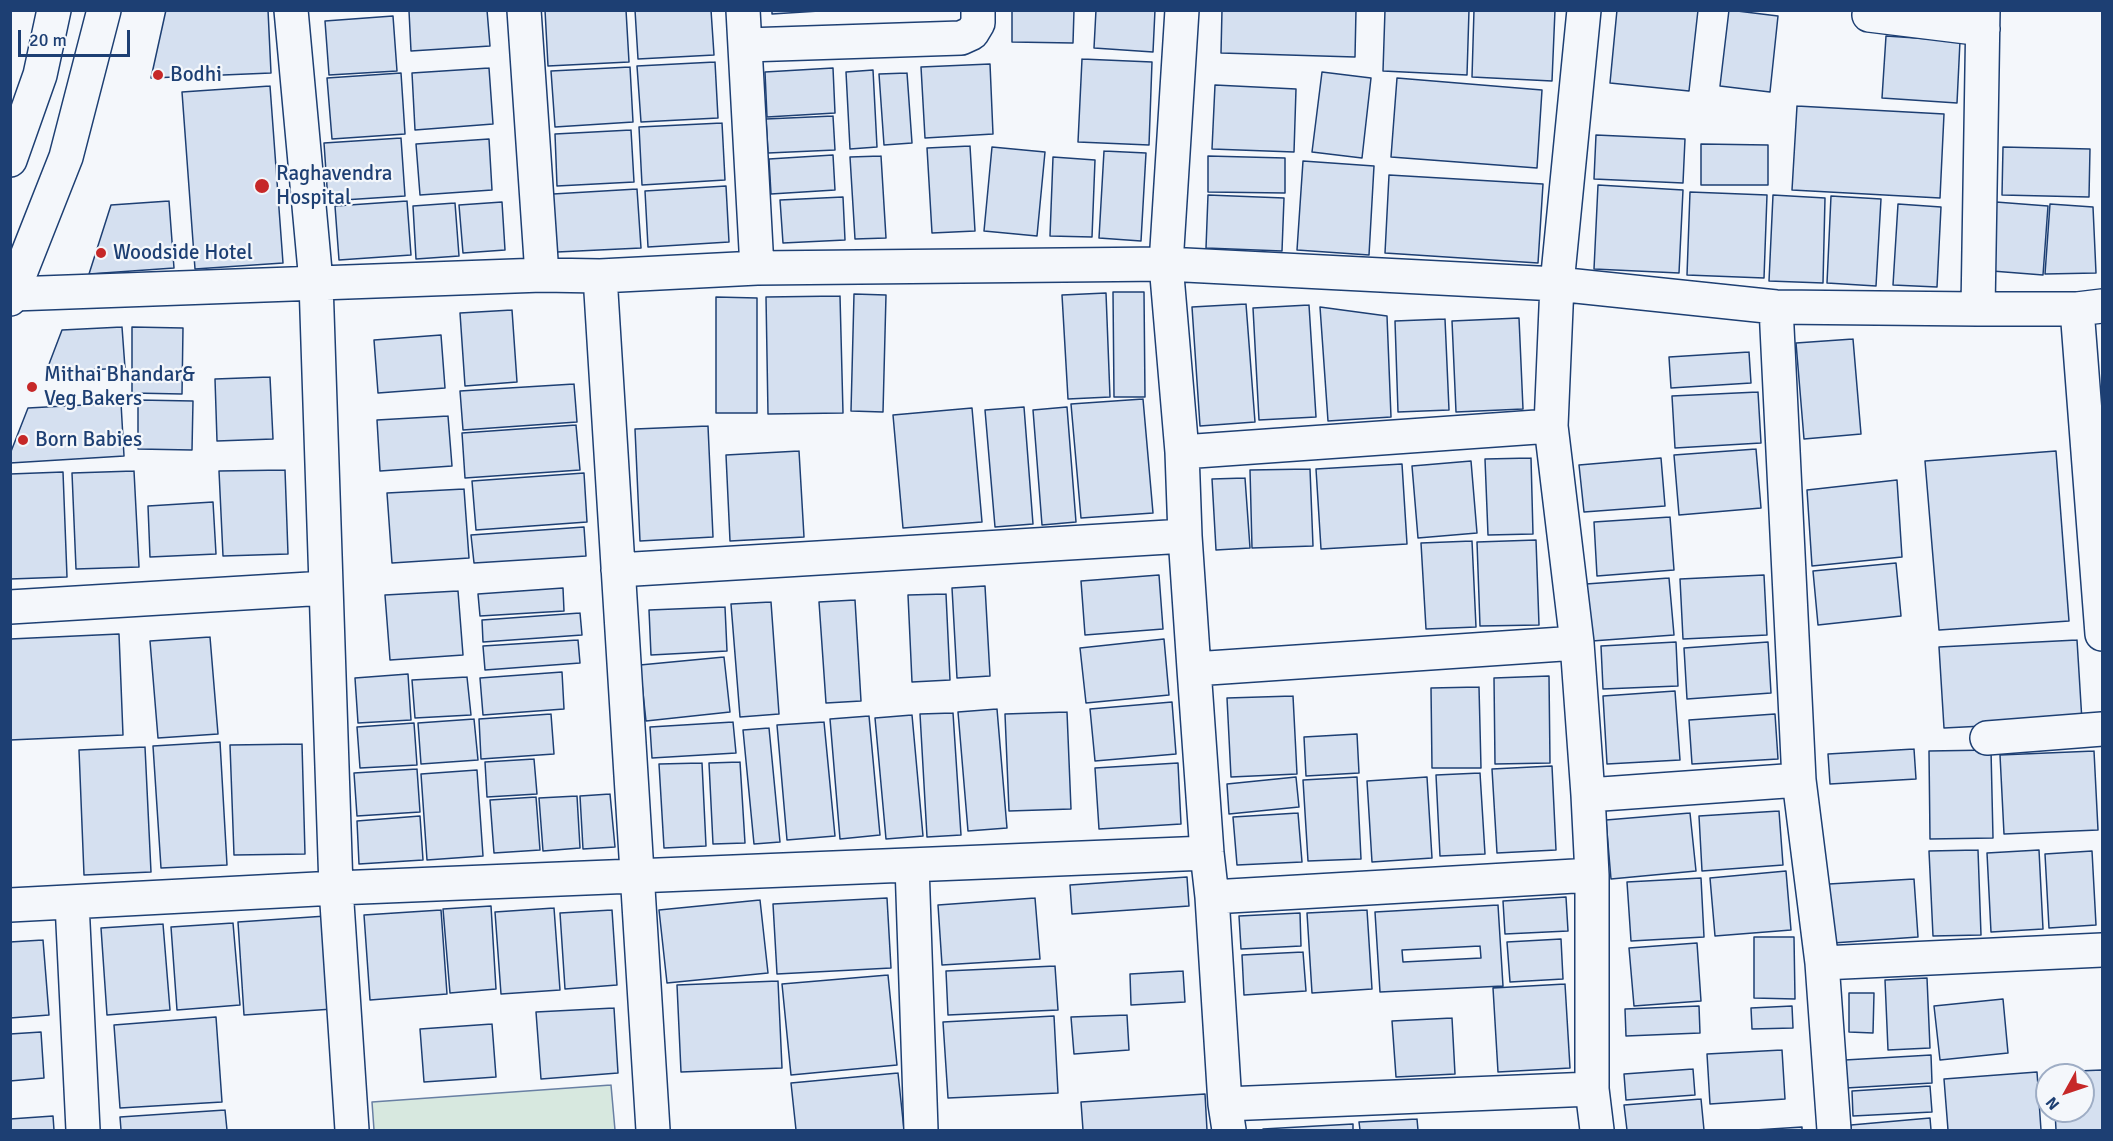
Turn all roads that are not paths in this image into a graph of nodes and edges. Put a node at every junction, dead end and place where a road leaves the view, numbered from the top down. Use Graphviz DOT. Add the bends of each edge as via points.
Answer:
graph roads {
  1 [pos="54,10"];
  2 [pos="104,10"];
  3 [pos="291,10"];
  4 [pos="524,10"];
  5 [pos="743,10"];
  6 [pos="978,10"];
  7 [pos="1182,10"];
  8 [pos="1584,10"];
  9 [pos="1869,15"];
  10 [pos="1983,20"];
  11 [pos="746,45"];
  12 [pos="10,160"];
  13 [pos="1166,264"];
  14 [pos="757,268"];
  15 [pos="542,275"];
  16 [pos="600,276"];
  17 [pos="316,282"];
  18 [pos="1557,284"];
  19 [pos="12,297"];
  20 [pos="1776,307"];
  21 [pos="2090,307"];
  22 [pos="1978,309"];
  23 [pos="1551,426"];
  24 [pos="1182,452"];
  25 [pos="1185,536"];
  26 [pos="618,570"];
  27 [pos="326,588"];
  28 [pos="10,607"];
  29 [pos="2102,628"];
  30 [pos="2103,634"];
  31 [pos="1577,643"];
  32 [pos="1194,669"];
  33 [pos="2103,729"];
  34 [pos="1987,738"];
  35 [pos="1799,780"];
  36 [pos="1588,795"];
  37 [pos="1207,853"];
  38 [pos="912,865"];
  39 [pos="1592,875"];
  40 [pos="638,878"];
  41 [pos="336,888"];
  42 [pos="1212,897"];
  43 [pos="72,903"];
  44 [pos="10,905"];
  45 [pos="2103,950"];
  46 [pos="1822,963"];
  47 [pos="1592,1089"];
  48 [pos="1227,1117"];
  49 [pos="83,1131"];
  50 [pos="352,1131"];
  51 [pos="654,1131"];
  52 [pos="921,1131"];
  53 [pos="1597,1131"];
  54 [pos="1834,1131"];
  1 -- 12 [label="street" via="40,75"];
  2 -- 19 [label="street" via="66,157"];
  3 -- 17 [label="street"];
  4 -- 15 [label="street"];
  5 -- 11 [label="street"];
  6 -- 11 [label="street" via="978,23 972,33 961,38"];
  7 -- 13 [label="street"];
  8 -- 18 [label="street"];
  9 -- 10 [label="street"];
  10 -- 22 [label="street"];
  11 -- 14 [label="street"];
  13 -- 14 [label="street"];
  13 -- 18 [label="street"];
  13 -- 24 [label="street"];
  14 -- 16 [label="street"];
  15 -- 16 [label="street"];
  15 -- 17 [label="street"];
  16 -- 26 [label="street"];
  17 -- 19 [label="street"];
  17 -- 27 [label="street"];
  18 -- 20 [label="street"];
  18 -- 23 [label="street"];
  20 -- 22 [label="street"];
  20 -- 35 [label="street"];
  21 -- 22 [label="street"];
  21 -- 29 [label="street"];
  23 -- 24 [label="street"];
  23 -- 31 [label="street"];
  24 -- 25 [label="street"];
  25 -- 26 [label="street"];
  25 -- 32 [label="street"];
  26 -- 40 [label="street"];
  27 -- 28 [label="street"];
  27 -- 41 [label="street"];
  29 -- 30 [label="street"];
  31 -- 32 [label="street"];
  31 -- 36 [label="street"];
  32 -- 37 [label="street"];
  33 -- 34 [label="street"];
  35 -- 36 [label="street"];
  35 -- 46 [label="street"];
  36 -- 39 [label="street"];
  37 -- 38 [label="street"];
  37 -- 42 [label="street"];
  38 -- 40 [label="street"];
  38 -- 52 [label="street"];
  39 -- 42 [label="street"];
  39 -- 47 [label="street"];
  40 -- 41 [label="street"];
  40 -- 51 [label="street"];
  41 -- 43 [label="street"];
  41 -- 50 [label="street"];
  42 -- 48 [label="street"];
  43 -- 44 [label="street"];
  43 -- 49 [label="street"];
  45 -- 46 [label="street"];
  46 -- 54 [label="street"];
  47 -- 48 [label="street"];
  47 -- 53 [label="street"];
}
